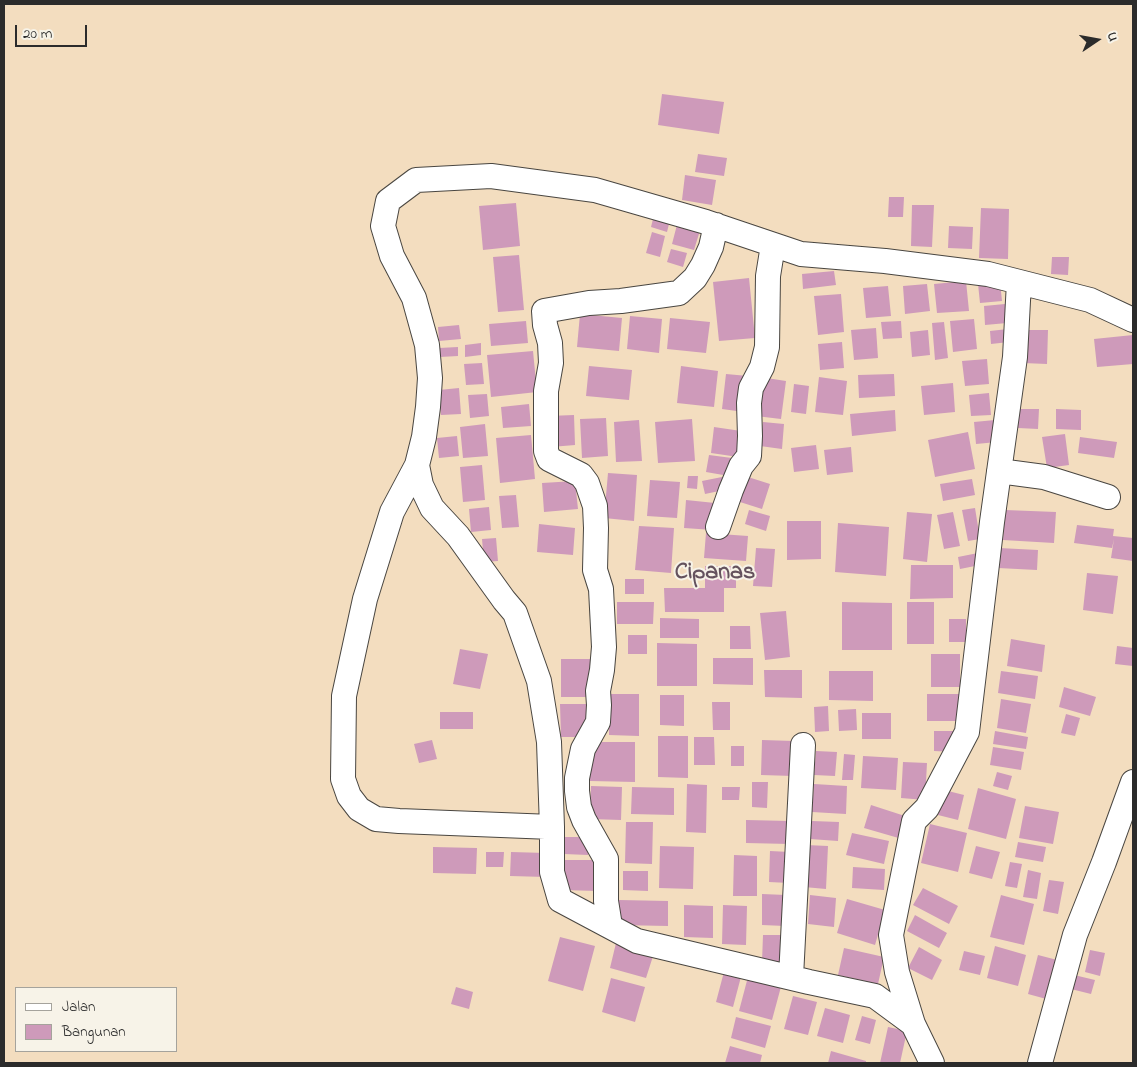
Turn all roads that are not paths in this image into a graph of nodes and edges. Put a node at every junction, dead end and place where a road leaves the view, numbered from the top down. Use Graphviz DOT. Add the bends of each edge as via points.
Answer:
graph roads {
  1 [pos="716,225"];
  2 [pos="773,245"];
  3 [pos="1018,282"];
  4 [pos="1133,320"];
  5 [pos="417,465"];
  6 [pos="999,471"];
  7 [pos="1108,498"];
  8 [pos="718,528"];
  9 [pos="803,745"];
  10 [pos="1133,782"];
  11 [pos="552,827"];
  12 [pos="610,926"];
  13 [pos="791,977"];
  14 [pos="912,1024"];
  15 [pos="932,1063"];
  16 [pos="1040,1063"];
  1 -- 2 [label="street"];
  1 -- 5 [label="street" via="595,190 491,176 416,180 388,201 383,226 392,256 414,298 427,345 428,407"];
  1 -- 12 [label="street" via="703,266 680,293 544,311 552,363 546,391 546,451 549,459 587,482 595,506 595,570 601,589 604,647 598,722 583,749 577,791 584,820 606,859 606,901"];
  2 -- 3 [label="street" via="801,254 988,274"];
  2 -- 8 [label="street" via="768,276 767,347 762,367 751,388 749,403 749,456 741,466"];
  3 -- 4 [label="street" via="1090,300"];
  3 -- 6 [label="street" via="1015,357"];
  5 -- 11 [label="street" via="421,485 432,508 458,536 515,613 539,681 549,742"];
  5 -- 11 [label="street" via="392,512 365,599 344,696 343,779 349,796 359,809 376,819"];
  6 -- 7 [label="street" via="1044,477"];
  6 -- 14 [label="street" via="966,732 927,808 914,821 891,935 897,972"];
  9 -- 13 [label="street"];
  10 -- 16 [label="street" via="1075,935"];
  11 -- 12 [label="street" via="552,872 560,900"];
  12 -- 13 [label="street" via="637,941"];
  13 -- 14 [label="street" via="875,996"];
  14 -- 15 [label="street"];
}
